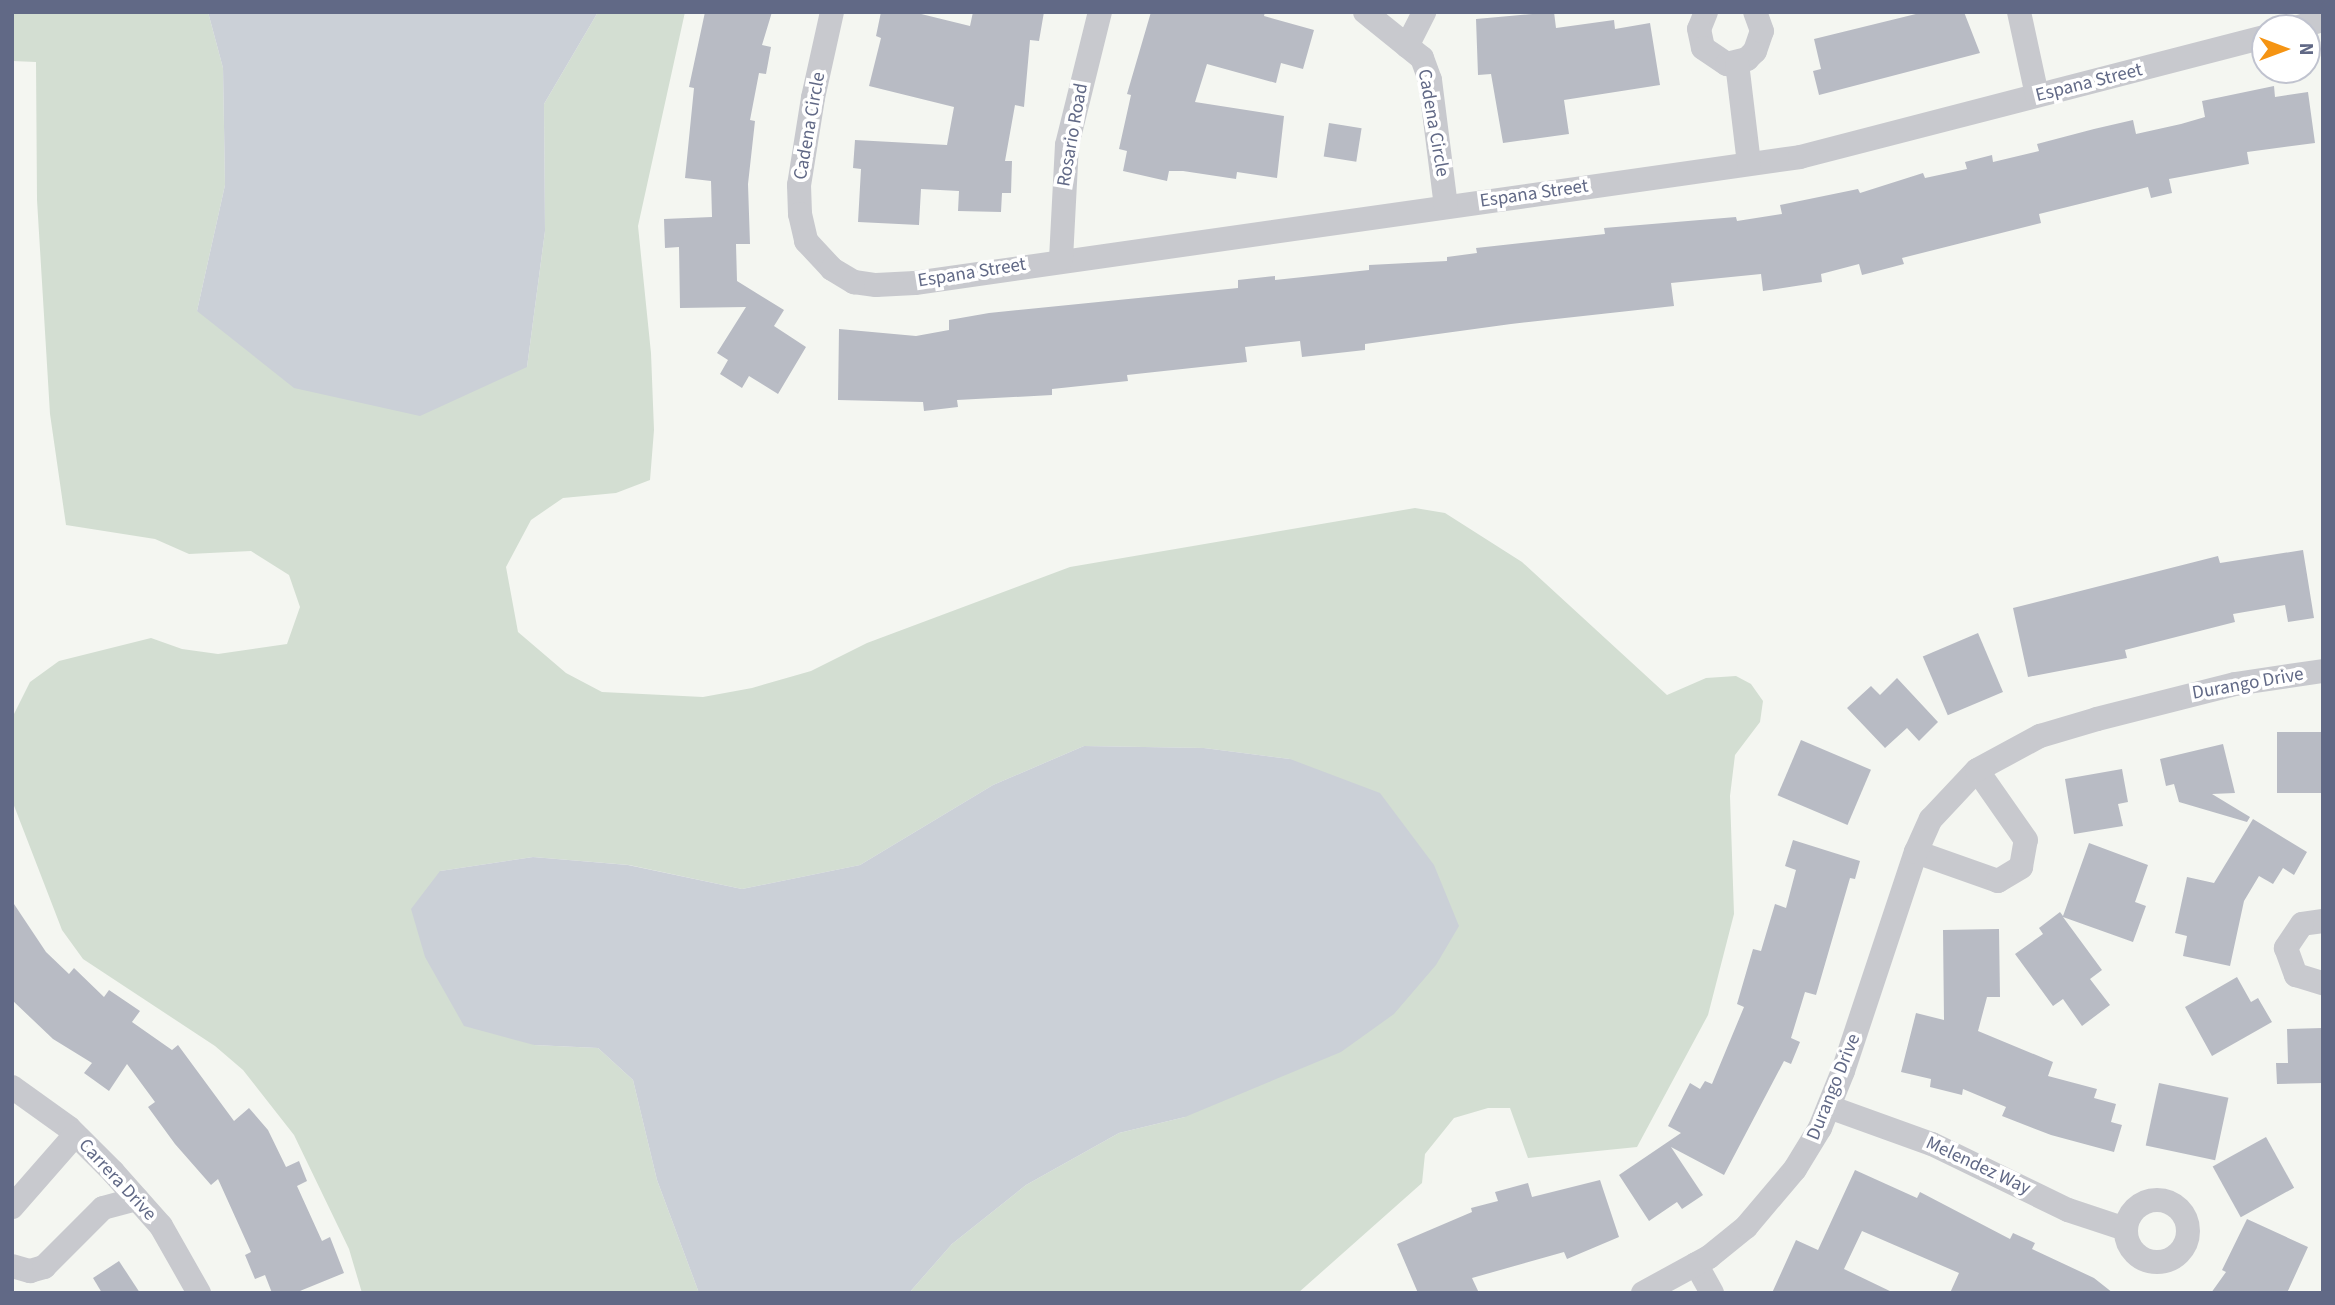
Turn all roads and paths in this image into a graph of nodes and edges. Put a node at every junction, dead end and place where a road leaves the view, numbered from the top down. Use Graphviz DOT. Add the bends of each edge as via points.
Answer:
graph roads {
  1 [pos="832,12"];
  2 [pos="1100,12"];
  3 [pos="1365,12"];
  4 [pos="1424,12"];
  5 [pos="1706,12"];
  6 [pos="1755,12"];
  7 [pos="2019,12"];
  8 [pos="2251,41"];
  9 [pos="1407,46"];
  10 [pos="1737,63"];
  11 [pos="2037,95"];
  12 [pos="1749,163"];
  13 [pos="1446,206"];
  14 [pos="806,241"];
  15 [pos="1061,260"];
  16 [pos="2323,671"];
  17 [pos="1977,770"];
  18 [pos="1916,852"];
  19 [pos="2323,921"];
  20 [pos="2323,983"];
  21 [pos="12,1087"];
  22 [pos="1829,1107"];
  23 [pos="75,1135"];
  24 [pos="137,1199"];
  25 [pos="12,1207"];
  26 [pos="2125,1229"];
  27 [pos="1696,1264"];
  28 [pos="12,1266"];
  29 [pos="199,1293"];
  30 [pos="1643,1293"];
  31 [pos="1712,1293"];
  1 -- 14 [label="street, Cadena Circle" via="799,185"];
  2 -- 15 [label="street, Rosario Road" via="1067,145"];
  3 -- 9 [label="street, Cadena Circle"];
  4 -- 9 [label="street, Cadena Circle"];
  5 -- 10 [label="street" via="1699,29 1703,48 1717,61"];
  6 -- 10 [label="street" via="1762,31 1760,41 1755,51"];
  7 -- 11 [label="street"];
  8 -- 11 [label="street, Espana Street"];
  9 -- 13 [label="street, Cadena Circle" via="1422,58 1430,80"];
  10 -- 12 [label="street"];
  11 -- 12 [label="street, Espana Street" via="1800,157"];
  12 -- 13 [label="street, Espana Street"];
  13 -- 15 [label="street, Espana Street"];
  14 -- 15 [label="street, Espana Street" via="832,269 854,282 876,285"];
  16 -- 17 [label="street, Durango Drive" via="2235,684 2097,719 2040,736"];
  17 -- 18 [label="street, Durango Drive" via="1931,818"];
  17 -- 18 [label="street" via="2026,840 2021,867 1998,881"];
  18 -- 22 [label="street, Durango Drive"];
  19 -- 20 [label="street" via="2302,924 2286,948 2297,975"];
  21 -- 23 [label="street, Carrera Drive"];
  22 -- 26 [label="street, Melendez Way" via="1932,1144 2068,1210"];
  22 -- 27 [label="street, Durango Drive" via="1776,1197 1746,1227"];
  23 -- 24 [label="street, Carrera Drive"];
  23 -- 25 [label="street"];
  24 -- 28 [label="street" via="103,1208 44,1267 30,1271"];
  24 -- 29 [label="street, Carrera Drive" via="161,1226"];
  27 -- 30 [label="street, Durango Drive"];
  27 -- 31 [label="street"];
}
